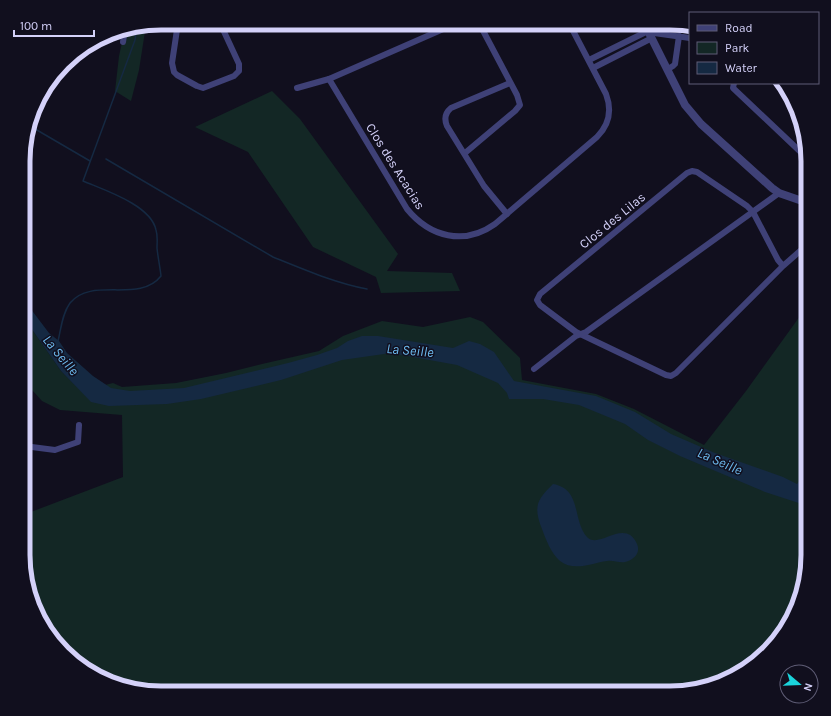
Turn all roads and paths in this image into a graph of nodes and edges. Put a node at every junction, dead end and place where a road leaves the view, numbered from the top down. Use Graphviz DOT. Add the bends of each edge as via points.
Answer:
graph roads {
  1 [pos="177,30"];
  2 [pos="223,30"];
  3 [pos="441,30"];
  4 [pos="483,30"];
  5 [pos="573,30"];
  6 [pos="648,30"];
  7 [pos="124,35"];
  8 [pos="650,35"];
  9 [pos="679,36"];
  10 [pos="689,38"];
  11 [pos="123,42"];
  12 [pos="589,60"];
  13 [pos="593,68"];
  14 [pos="668,69"];
  15 [pos="329,79"];
  16 [pos="510,83"];
  17 [pos="734,84"];
  18 [pos="297,88"];
  19 [pos="801,152"];
  20 [pos="465,153"];
  21 [pos="779,193"];
  22 [pos="801,201"];
  23 [pos="753,212"];
  24 [pos="506,214"];
  25 [pos="801,250"];
  26 [pos="782,266"];
  27 [pos="582,334"];
  28 [pos="534,369"];
  29 [pos="79,424"];
  30 [pos="30,447"];
  1 -- 2 [label="street" via="172,68 177,75 203,88 234,76 239,71 239,64"];
  3 -- 15 [label="street"];
  4 -- 16 [label="street"];
  5 -- 12 [label="street, Clos des Acacias"];
  6 -- 8 [label="street"];
  7 -- 11 [label="street"];
  8 -- 9 [label="street" via="654,33"];
  8 -- 12 [label="street"];
  8 -- 13 [label="street"];
  8 -- 14 [label="street"];
  9 -- 10 [label="street"];
  9 -- 14 [label="street" via="675,64"];
  12 -- 13 [label="street, Clos des Acacias"];
  13 -- 24 [label="street, Clos des Acacias" via="608,100 609,114 604,128 597,137"];
  14 -- 21 [label="street" via="681,98 696,118"];
  15 -- 18 [label="street"];
  15 -- 24 [label="street, Clos des Acacias" via="407,209 421,224 447,236 469,236 490,228"];
  16 -- 20 [label="street" via="519,100 518,109"];
  16 -- 20 [label="street" via="451,108 448,112 445,118 446,126"];
  17 -- 19 [label="street" via="733,88"];
  20 -- 24 [label="street" via="484,186"];
  21 -- 22 [label="street"];
  21 -- 23 [label="street"];
  23 -- 26 [label="street, Clos des Lilas"];
  23 -- 27 [label="street"];
  23 -- 27 [label="street, Clos des Lilas" via="697,172 687,173 538,297 540,305"];
  25 -- 26 [label="street, Clos des Lilas"];
  26 -- 27 [label="street, Clos des Lilas" via="673,375 666,375"];
  27 -- 28 [label="street"];
  29 -- 30 [label="street" via="78,442 52,450"];
}
